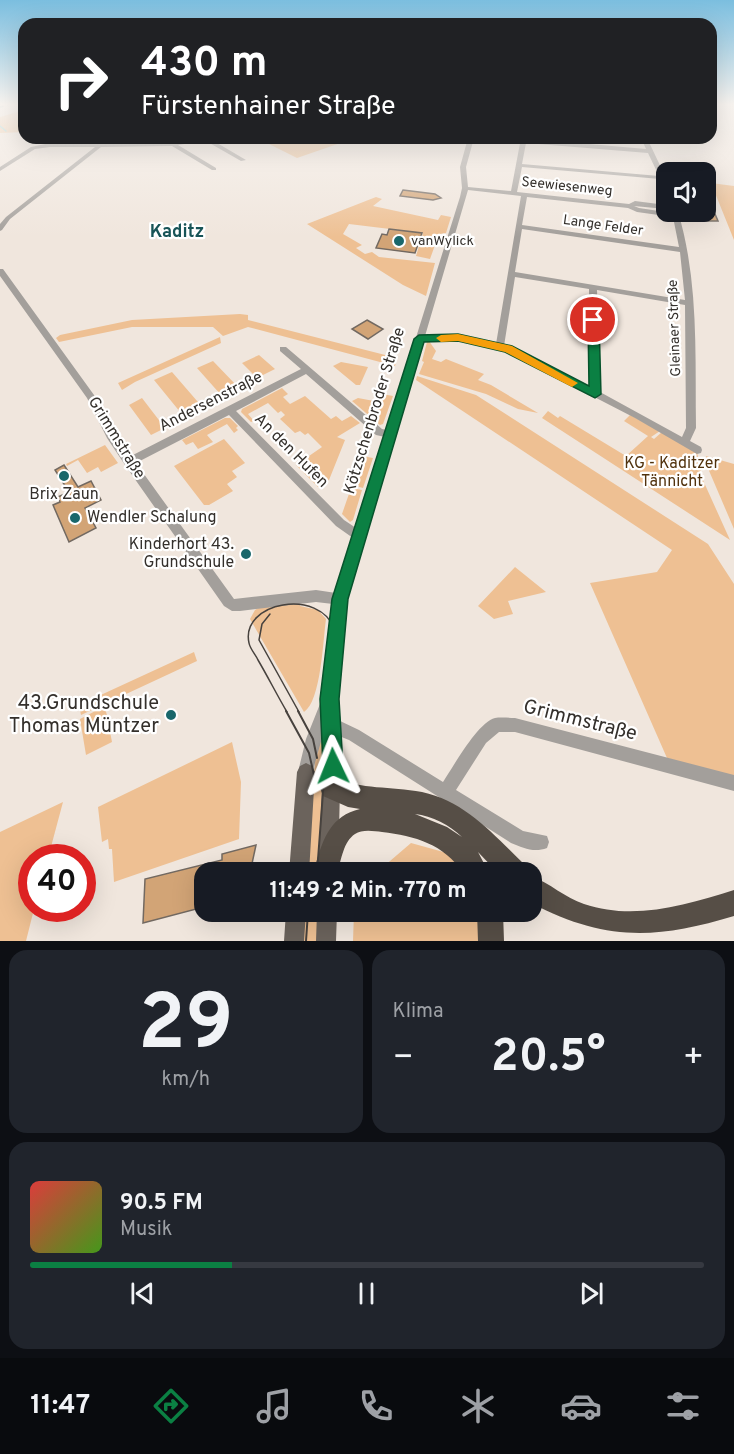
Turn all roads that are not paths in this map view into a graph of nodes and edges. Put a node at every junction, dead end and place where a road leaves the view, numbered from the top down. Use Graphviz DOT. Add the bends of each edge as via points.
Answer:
graph roads {
  1 [pos="33,149"];
  2 [pos="94,149"];
  3 [pos="180,149"];
  4 [pos="223,149"];
  5 [pos="468,149"];
  6 [pos="522,149"];
  7 [pos="625,149"];
  8 [pos="649,151"];
  9 [pos="243,160"];
  10 [pos="656,164"];
  11 [pos="519,165"];
  12 [pos="0,169"];
  13 [pos="214,169"];
  14 [pos="656,177"];
  15 [pos="465,188"];
  16 [pos="514,193"];
  17 [pos="524,194"];
  18 [pos="630,206"];
  19 [pos="656,206"];
  20 [pos="656,212"];
  21 [pos="4,217"];
  22 [pos="677,222"];
  23 [pos="519,227"];
  24 [pos="0,229"];
  25 [pos="683,250"];
  26 [pos="0,271"];
  27 [pos="512,274"];
  28 [pos="593,286"];
  29 [pos="690,303"];
  30 [pos="419,339"];
  31 [pos="500,347"];
  32 [pos="283,349"];
  33 [pos="307,370"];
  34 [pos="595,394"];
  35 [pos="230,410"];
  36 [pos="390,435"];
  37 [pos="684,442"];
  38 [pos="697,450"];
  39 [pos="129,462"];
  40 [pos="358,535"];
  41 [pos="340,599"];
  42 [pos="329,699"];
  43 [pos="331,725"];
  44 [pos="306,771"];
  45 [pos="734,783"];
  46 [pos="331,788"];
  47 [pos="446,791"];
  48 [pos="541,842"];
  49 [pos="300,862"];
  50 [pos="328,862"];
  51 [pos="329,862"];
  52 [pos="469,862"];
  53 [pos="504,862"];
  54 [pos="542,896"];
  55 [pos="734,903"];
  56 [pos="295,922"];
  57 [pos="327,922"];
  58 [pos="490,922"];
  59 [pos="294,941"];
  60 [pos="326,941"];
  61 [pos="491,941"];
  1 -- 12 [label="street"];
  2 -- 21 [label="street"];
  3 -- 13 [label="street"];
  4 -- 9 [label="street"];
  5 -- 15 [label="street, Kötzschenbroder Straße" via="463,167"];
  6 -- 11 [label="street"];
  7 -- 8 [label="street"];
  8 -- 10 [label="street"];
  11 -- 14 [label="street"];
  11 -- 16 [label="street"];
  15 -- 16 [label="street, Seewiesenweg"];
  15 -- 30 [label="street, Kötzschenbroder Straße"];
  16 -- 17 [label="street, Seewiesenweg"];
  17 -- 18 [label="street, Seewiesenweg"];
  17 -- 23 [label="street"];
  18 -- 19 [label="street, Seewiesenweg"];
  18 -- 20 [label="street, Seewiesenweg"];
  21 -- 24 [label="street"];
  22 -- 25 [label="street, Gleinaer Straße"];
  23 -- 25 [label="street, Lange Felder"];
  23 -- 27 [label="street"];
  25 -- 29 [label="street, Gleinaer Straße"];
  26 -- 39 [label="street, Grimmstraße" via="91,397"];
  27 -- 28 [label="street"];
  27 -- 31 [label="street"];
  28 -- 29 [label="street"];
  28 -- 34 [label="street"];
  29 -- 37 [label="street, Gleinaer Straße" via="691,428"];
  30 -- 31 [label="street" via="453,337"];
  30 -- 36 [label="street, Kötzschenbroder Straße"];
  31 -- 34 [label="street" via="522,354"];
  32 -- 33 [label="street"];
  33 -- 35 [label="street, Andersenstraße"];
  33 -- 36 [label="street" via="379,432"];
  34 -- 37 [label="street"];
  35 -- 39 [label="street, Andersenstraße"];
  35 -- 40 [label="street, An den Hufen" via="338,520"];
  36 -- 40 [label="street, Kötzschenbroder Straße"];
  37 -- 38 [label="street"];
  39 -- 41 [label="street, Grimmstraße" via="232,605 316,596"];
  40 -- 41 [label="street, Kötzschenbroder Straße"];
  41 -- 42 [label="street, Kötzschenbroder Straße"];
  42 -- 43 [label="street, Kötzschenbroder Straße"];
  42 -- 44 [label="street, Kötzschenbroder Straße" via="313,739"];
  43 -- 46 [label="street, Kötzschenbroder Straße"];
  43 -- 47 [label="street"];
  44 -- 49 [label="main road, Kötzschenbroder Straße"];
  45 -- 47 [label="street, Grimmstraße" via="514,725 496,725 481,738"];
  46 -- 50 [label="main road, Kötzschenbroder Straße"];
  46 -- 53 [label="highway" via="348,796 424,804 447,813 467,825"];
  47 -- 48 [label="street" via="517,837"];
  51 -- 52 [label="highway" via="342,831 352,822 366,819 416,824 437,832 458,846"];
  54 -- 55 [label="highway" via="566,913 618,930 656,927"];
  56 -- 59 [label="main road"];
  57 -- 60 [label="main road"];
  58 -- 61 [label="highway"];
}
